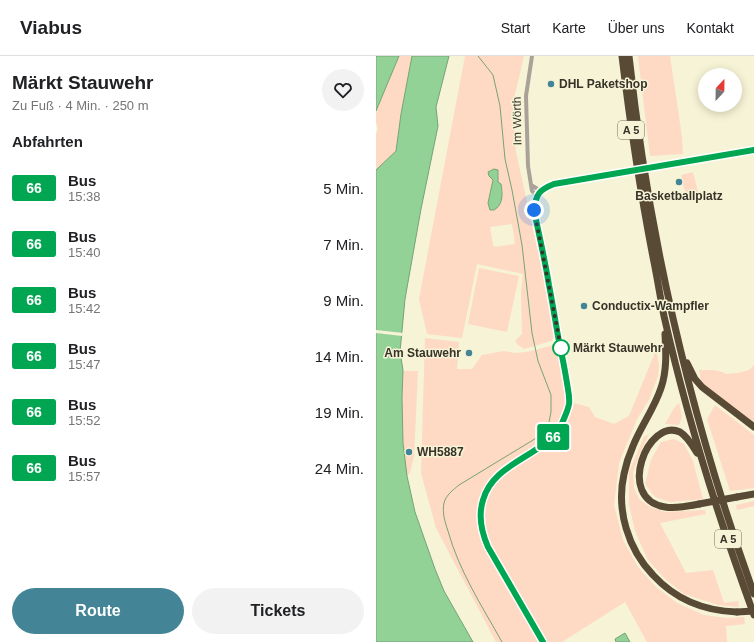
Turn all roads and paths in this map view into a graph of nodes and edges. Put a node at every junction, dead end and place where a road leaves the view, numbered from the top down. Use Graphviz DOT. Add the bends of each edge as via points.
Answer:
graph roads {
  1 [pos="532,56"];
  2 [pos="622,56"];
  3 [pos="629,56"];
  4 [pos="754,150"];
  5 [pos="539,193"];
  6 [pos="664,315"];
  7 [pos="678,342"];
  8 [pos="754,427"];
  9 [pos="703,463"];
  10 [pos="754,494"];
  11 [pos="754,594"];
  12 [pos="754,611"];
  13 [pos="754,615"];
  14 [pos="544,642"];
  1 -- 5 [label="street, Im Wörth" via="526,96 528,166 532,191"];
  2 -- 6 [label="highway, A 5" via="641,195"];
  3 -- 7 [label="highway, A 5" via="650,203"];
  4 -- 5 [label="street, bridge" via="554,184"];
  5 -- 14 [label="street" via="534,210 569,403 563,421 552,438 493,481 484,496 480,520 488,547"];
  6 -- 9 [label="highway, A 5"];
  6 -- 12 [label="highway, bridge" via="666,354 661,388 627,460 623,476 622,504 626,528 648,571 668,589 702,607 737,612"];
  7 -- 8 [label="highway" via="689,369 702,387"];
  7 -- 11 [label="highway, A 5" via="714,476"];
  9 -- 10 [label="highway, bridge" via="686,437 671,430 663,432 652,441 643,458 639,473 640,487 647,498 666,507"];
  9 -- 13 [label="highway, A 5"];
}
